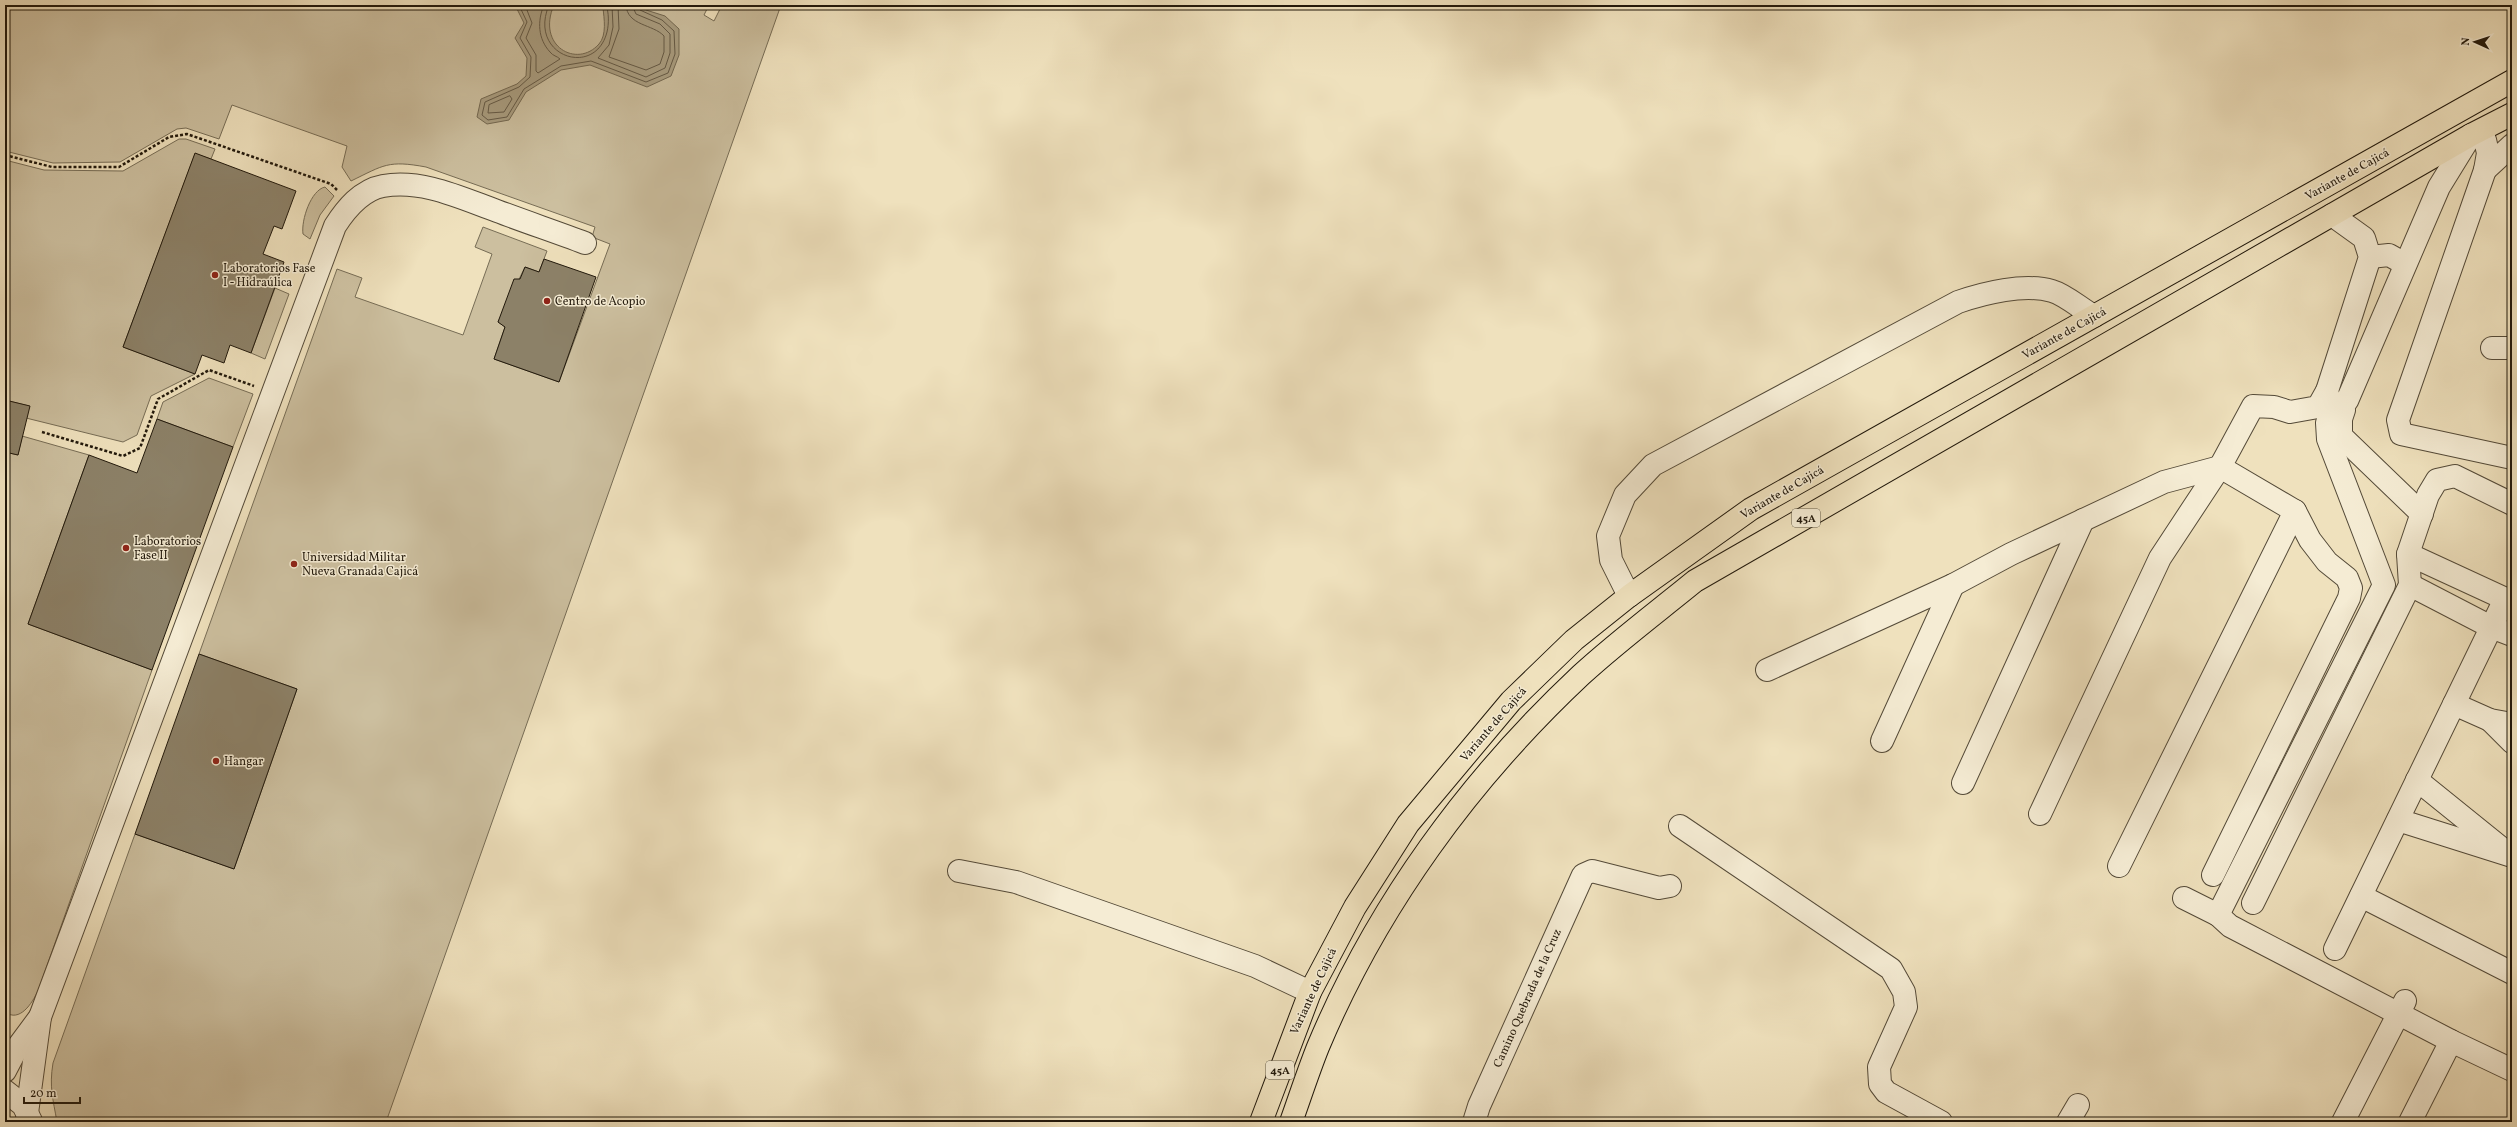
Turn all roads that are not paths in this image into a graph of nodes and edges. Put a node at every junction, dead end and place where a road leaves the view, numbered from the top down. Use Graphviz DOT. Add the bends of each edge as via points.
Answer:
graph roads {
  1 [pos="2512,81"];
  2 [pos="2512,114"];
  3 [pos="2471,135"];
  4 [pos="2512,145"];
  5 [pos="2485,170"];
  6 [pos="2332,215"];
  7 [pos="585,242"];
  8 [pos="2370,257"];
  9 [pos="2405,264"];
  10 [pos="2094,316"];
  11 [pos="2335,400"];
  12 [pos="2512,458"];
  13 [pos="2220,467"];
  14 [pos="2512,504"];
  15 [pos="2296,511"];
  16 [pos="2422,514"];
  17 [pos="2083,520"];
  18 [pos="2408,554"];
  19 [pos="1954,585"];
  20 [pos="2410,585"];
  21 [pos="1629,596"];
  22 [pos="2508,601"];
  23 [pos="2491,627"];
  24 [pos="2512,635"];
  25 [pos="1767,670"];
  26 [pos="2454,704"];
  27 [pos="2490,720"];
  28 [pos="2512,724"];
  29 [pos="1882,741"];
  30 [pos="2512,742"];
  31 [pos="2417,780"];
  32 [pos="1963,783"];
  33 [pos="2040,814"];
  34 [pos="2398,820"];
  35 [pos="1680,826"];
  36 [pos="2510,855"];
  37 [pos="2120,866"];
  38 [pos="959,871"];
  39 [pos="2213,875"];
  40 [pos="1670,886"];
  41 [pos="2361,896"];
  42 [pos="2184,898"];
  43 [pos="2253,903"];
  44 [pos="2218,915"];
  45 [pos="2335,949"];
  46 [pos="2512,973"];
  47 [pos="1310,992"];
  48 [pos="2402,1007"];
  49 [pos="40,1017"];
  50 [pos="2451,1041"];
  51 [pos="2512,1056"];
  52 [pos="2512,1070"];
  53 [pos="5,1071"];
  54 [pos="5,1090"];
  55 [pos="30,1118"];
  56 [pos="1261,1122"];
  57 [pos="1291,1122"];
  58 [pos="1474,1122"];
  59 [pos="1941,1122"];
  60 [pos="2343,1122"];
  61 [pos="2410,1122"];
  1 -- 10 [label="highway, Variante de Cajicá / 45A"];
  2 -- 3 [label="highway, 45A"];
  3 -- 5 [label="street" via="2485,140 2488,152"];
  3 -- 6 [label="highway, 45A"];
  3 -- 9 [label="street" via="2439,187"];
  4 -- 5 [label="street"];
  5 -- 12 [label="street" via="2398,420 2401,434"];
  6 -- 8 [label="street" via="2364,238"];
  6 -- 57 [label="highway, 45A" via="1695,581 1582,674 1527,728 1478,783 1426,851 1364,952 1318,1047"];
  7 -- 49 [label="street" via="444,192 409,184 381,186 348,207 335,226"];
  8 -- 9 [label="street" via="2389,255"];
  8 -- 11 [label="street"];
  9 -- 11 [label="street"];
  10 -- 21 [label="highway, Variante de Cajicá / 45A" via="1751,509"];
  10 -- 21 [label="street" via="2052,291 2030,289 1990,292 1958,302 1654,465 1625,494 1608,536 1611,560"];
  11 -- 13 [label="street" via="2318,407 2290,412 2274,407 2253,406"];
  11 -- 16 [label="street" via="2341,419 2342,436"];
  11 -- 44 [label="street" via="2328,423 2328,439 2384,585"];
  13 -- 15 [label="street"];
  13 -- 17 [label="street" via="2164,482"];
  13 -- 33 [label="street" via="2160,558"];
  14 -- 16 [label="street" via="2455,476 2445,477 2437,480 2428,495"];
  15 -- 37 [label="street"];
  15 -- 39 [label="street" via="2310,540 2327,562 2347,578 2351,588 2349,598"];
  16 -- 18 [label="street"];
  17 -- 19 [label="street" via="2011,554"];
  17 -- 32 [label="street"];
  18 -- 20 [label="street"];
  18 -- 22 [label="street"];
  19 -- 25 [label="street"];
  19 -- 29 [label="street"];
  20 -- 23 [label="street"];
  20 -- 43 [label="street"];
  21 -- 47 [label="highway, Variante de Cajicá / 45A" via="1574,640 1510,701 1408,824 1354,907"];
  22 -- 23 [label="street"];
  23 -- 24 [label="street"];
  23 -- 26 [label="street"];
  26 -- 27 [label="street"];
  26 -- 31 [label="street"];
  27 -- 28 [label="street"];
  27 -- 30 [label="street"];
  31 -- 34 [label="street"];
  31 -- 36 [label="street"];
  34 -- 36 [label="street"];
  34 -- 41 [label="street"];
  35 -- 59 [label="street" via="1891,969 1904,992 1906,1007 1879,1067 1880,1084 1886,1092"];
  38 -- 47 [label="street" via="1016,882 1256,966"];
  40 -- 58 [label="street, Camino Quebrada de la Cruz" via="1659,888 1592,871 1583,875"];
  41 -- 45 [label="street"];
  41 -- 46 [label="street"];
  42 -- 44 [label="street"];
  44 -- 48 [label="street" via="2230,926"];
  47 -- 56 [label="highway, Variante de Cajicá / 45A"];
  48 -- 50 [label="street"];
  48 -- 51 [label="street"];
  48 -- 60 [label="street"];
  49 -- 53 [label="street" via="17,1048"];
  49 -- 55 [label="street"];
  50 -- 52 [label="street"];
  50 -- 61 [label="street"];
  54 -- 55 [label="street" via="23,1105"];
}
